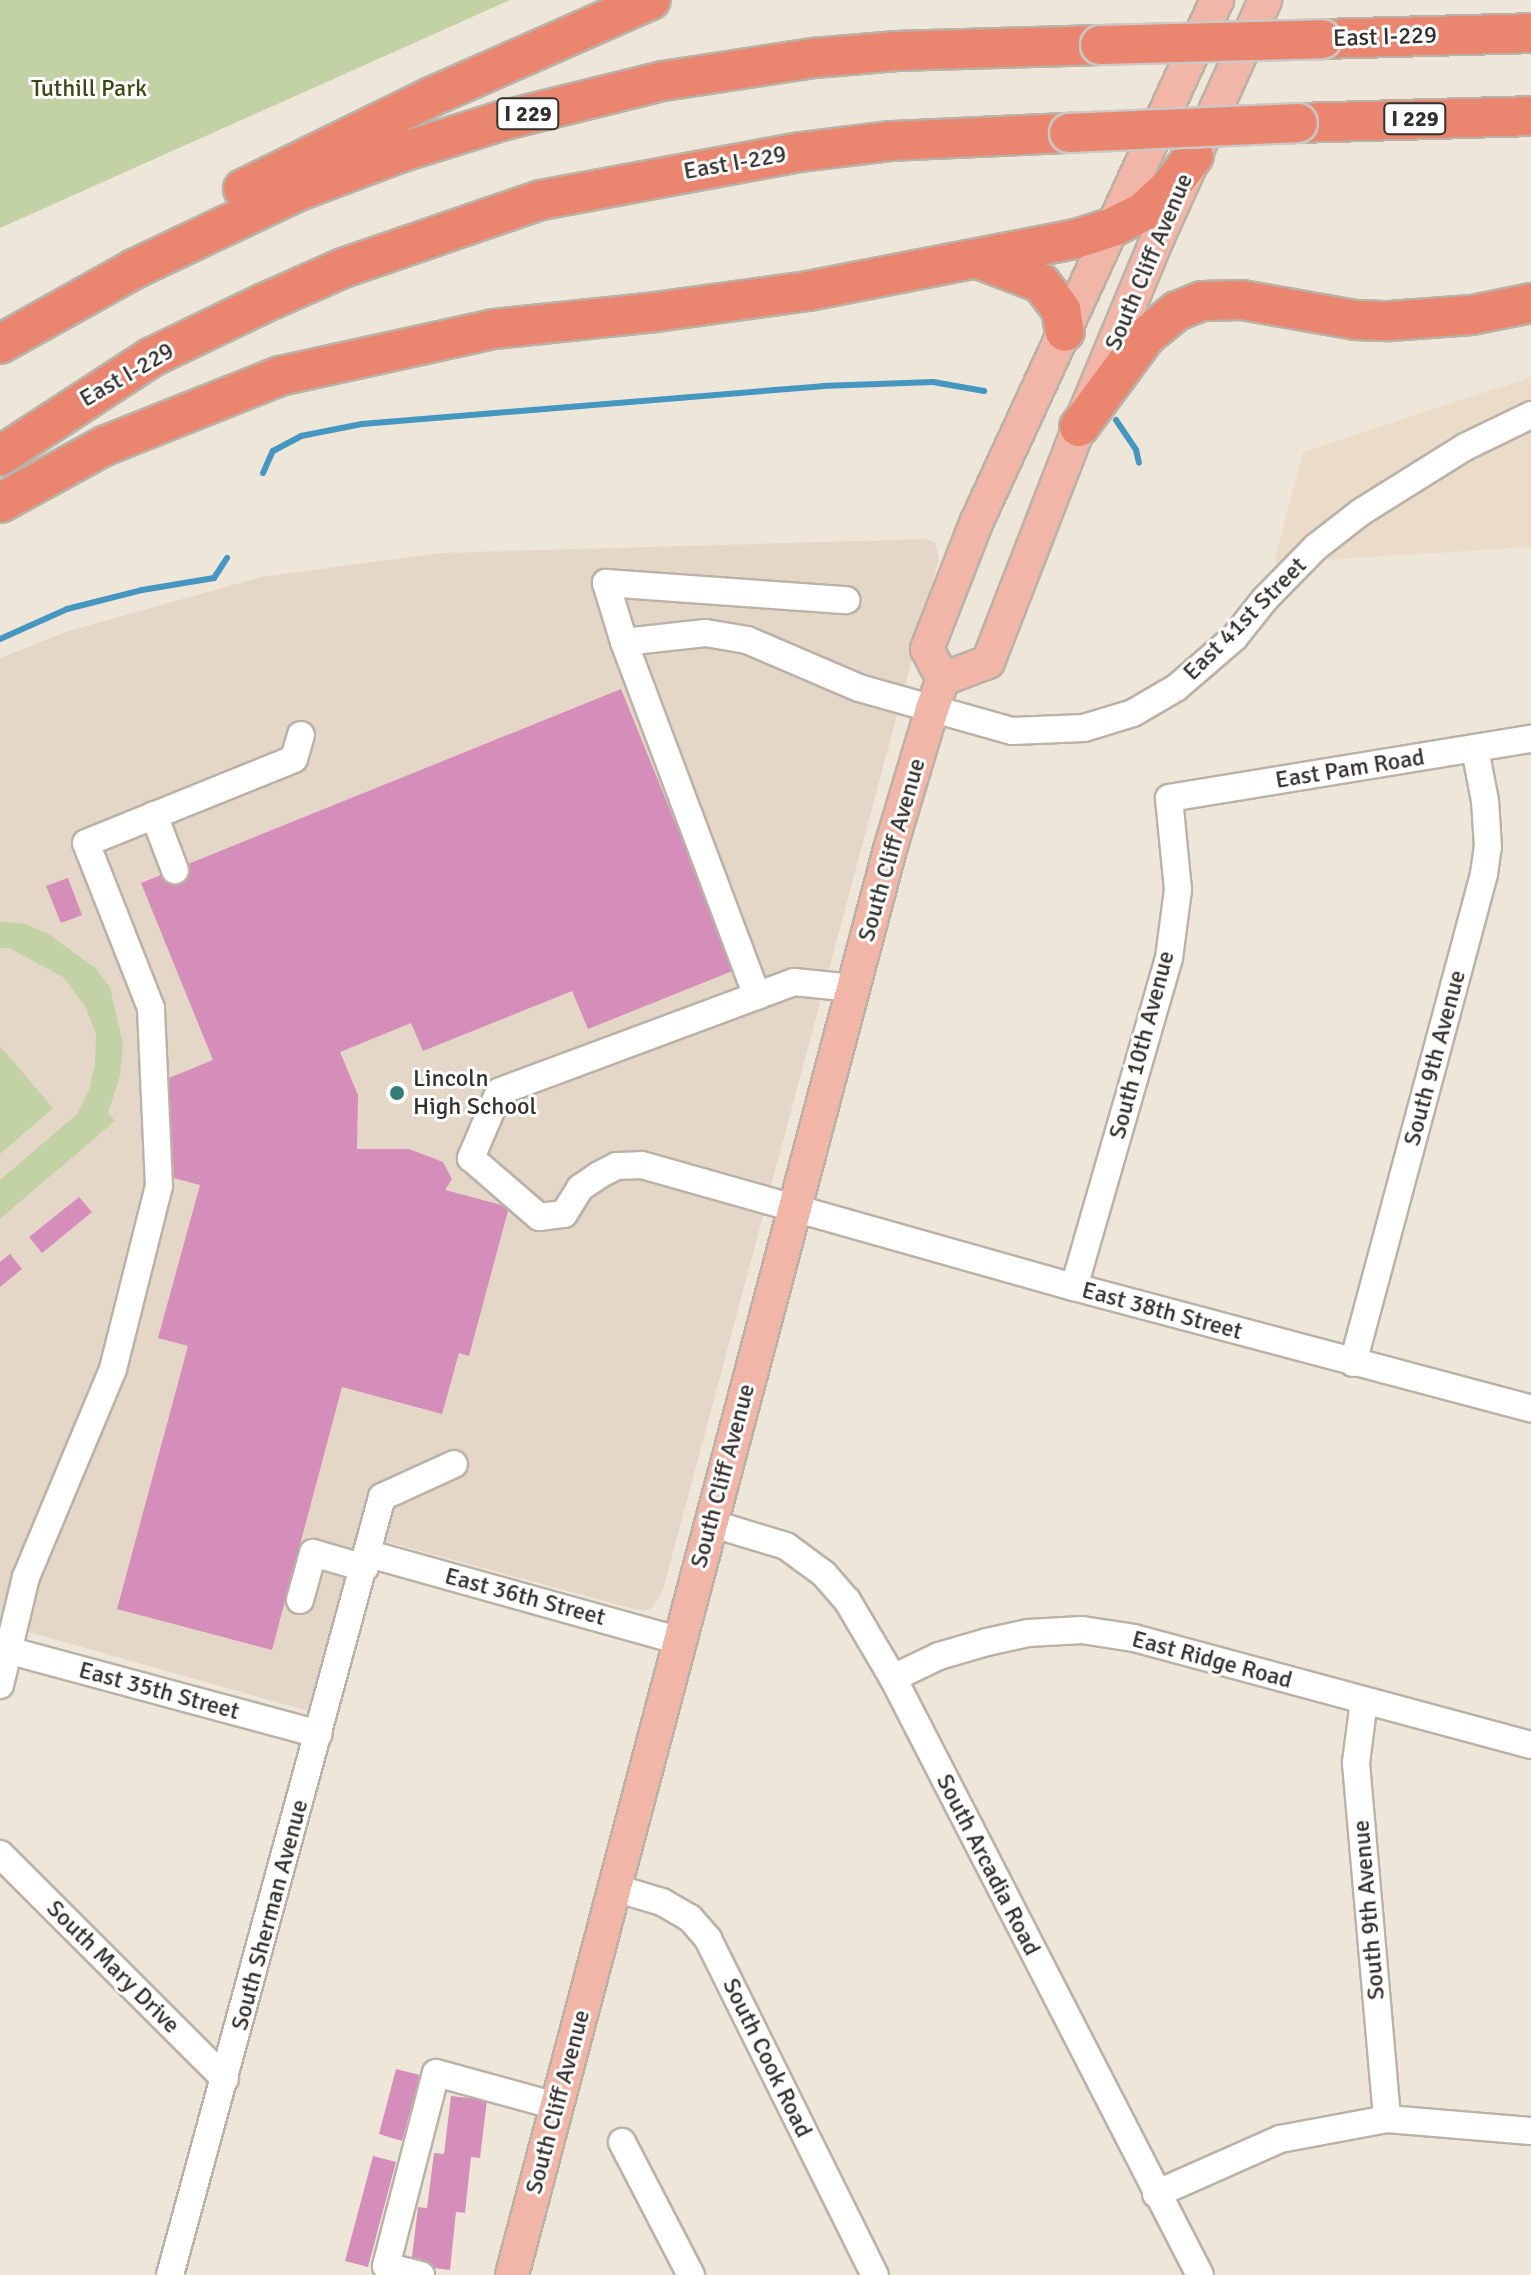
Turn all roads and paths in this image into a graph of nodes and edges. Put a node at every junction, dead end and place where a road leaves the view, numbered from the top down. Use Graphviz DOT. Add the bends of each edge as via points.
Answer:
graph roads {
  1 [pos="651,0"];
  2 [pos="1217,0"];
  3 [pos="1265,0"];
  4 [pos="1531,33"];
  5 [pos="1531,116"];
  6 [pos="1194,156"];
  7 [pos="1113,227"];
  8 [pos="971,257"];
  9 [pos="1531,303"];
  10 [pos="1065,332"];
  11 [pos="0,337"];
  12 [pos="0,344"];
  13 [pos="1531,415"];
  14 [pos="1079,427"];
  15 [pos="0,456"];
  16 [pos="0,503"];
  17 [pos="846,600"];
  18 [pos="624,642"];
  19 [pos="938,694"];
  20 [pos="301,735"];
  21 [pos="1531,739"];
  22 [pos="1475,749"];
  23 [pos="1169,798"];
  24 [pos="154,815"];
  25 [pos="175,870"];
  26 [pos="853,988"];
  27 [pos="757,996"];
  28 [pos="795,1208"];
  29 [pos="1074,1287"];
  30 [pos="1353,1363"];
  31 [pos="1531,1409"];
  32 [pos="454,1464"];
  33 [pos="710,1523"];
  34 [pos="367,1561"];
  35 [pos="300,1600"];
  36 [pos="680,1641"];
  37 [pos="4,1649"];
  38 [pos="893,1678"];
  39 [pos="0,1685"];
  40 [pos="1364,1701"];
  41 [pos="319,1734"];
  42 [pos="1531,1745"];
  43 [pos="0,1854"];
  44 [pos="615,1888"];
  45 [pos="225,2079"];
  46 [pos="557,2106"];
  47 [pos="1387,2119"];
  48 [pos="1531,2131"];
  49 [pos="622,2142"];
  50 [pos="1156,2194"];
  51 [pos="170,2275"];
  52 [pos="421,2275"];
  53 [pos="512,2275"];
  54 [pos="691,2275"];
  55 [pos="875,2275"];
  56 [pos="1200,2275"];
  1 -- 11 [label="highway" via="431,97 257,182 121,254"];
  2 -- 7 [label="main road, South Cliff Avenue"];
  3 -- 6 [label="main road, South Cliff Avenue"];
  4 -- 12 [label="highway, East I-229 / I 229, bridge" via="897,51 663,81 501,121 296,192 134,269"];
  5 -- 15 [label="highway, East I-229 / I 229, bridge" via="891,141 801,152 528,204 343,268 264,303 152,357"];
  6 -- 7 [label="highway" via="1157,200"];
  6 -- 14 [label="main road, South Cliff Avenue"];
  7 -- 8 [label="highway" via="1076,239"];
  7 -- 10 [label="main road, South Cliff Avenue"];
  8 -- 10 [label="highway" via="1041,283 1061,310"];
  8 -- 16 [label="highway" via="808,291 494,329 280,376 104,446"];
  9 -- 14 [label="highway" via="1472,315 1389,321 1242,300 1202,301 1177,311 1146,336"];
  10 -- 19 [label="main road, South Cliff Avenue" via="977,521 927,649"];
  13 -- 19 [label="street, East 41st Street" via="1465,447 1361,512 1316,547 1234,638 1176,688 1133,713 1084,728 1012,731"];
  14 -- 19 [label="main road, South Cliff Avenue" via="988,662"];
  17 -- 18 [label="street" via="606,583"];
  18 -- 19 [label="street, East 41st Street" via="706,633 747,640 859,688"];
  18 -- 27 [label="street"];
  19 -- 26 [label="main road, South Cliff Avenue"];
  20 -- 24 [label="street" via="294,759"];
  21 -- 22 [label="street, East Pam Road"];
  22 -- 23 [label="street, East Pam Road"];
  22 -- 30 [label="street, South 9th Avenue" via="1485,801 1484,874"];
  23 -- 29 [label="street, South 10th Avenue" via="1178,890 1169,958"];
  24 -- 25 [label="street"];
  24 -- 37 [label="street" via="86,843 151,1008 159,1186 113,1369 26,1577"];
  26 -- 27 [label="street" via="794,982"];
  26 -- 28 [label="main road, South Cliff Avenue"];
  27 -- 28 [label="street, East 38th Street" via="499,1092 471,1158 539,1217 564,1214 580,1188 617,1166 642,1165"];
  28 -- 29 [label="street, East 38th Street"];
  28 -- 33 [label="main road, South Cliff Avenue"];
  29 -- 30 [label="street, East 38th Street"];
  30 -- 31 [label="street, East 38th Street"];
  32 -- 34 [label="street, South Sherman Avenue" via="382,1497"];
  33 -- 36 [label="main road, South Cliff Avenue"];
  33 -- 38 [label="street, South Arcadia Road" via="786,1546 824,1574 847,1600"];
  34 -- 35 [label="street, East 36th Street" via="313,1553"];
  34 -- 36 [label="street, East 36th Street"];
  34 -- 41 [label="street, South Sherman Avenue"];
  36 -- 44 [label="main road, South Cliff Avenue"];
  37 -- 39 [label="street"];
  37 -- 41 [label="street, East 35th Street"];
  38 -- 40 [label="street, East Ridge Road" via="939,1656 987,1642 1082,1630 1134,1638"];
  38 -- 50 [label="street, South Arcadia Road"];
  40 -- 42 [label="street, East Ridge Road"];
  40 -- 47 [label="street, South 9th Avenue" via="1356,1763"];
  41 -- 45 [label="street, South Sherman Avenue"];
  43 -- 45 [label="street, South Mary Drive"];
  44 -- 46 [label="main road, South Cliff Avenue"];
  44 -- 55 [label="street, South Cook Road" via="662,1902 690,1918 708,1939"];
  45 -- 51 [label="street, South Sherman Avenue"];
  46 -- 52 [label="street" via="436,2073 386,2266"];
  46 -- 53 [label="main road, South Cliff Avenue"];
  47 -- 48 [label="street"];
  47 -- 50 [label="street" via="1280,2139"];
  49 -- 54 [label="street"];
  50 -- 56 [label="street, South Arcadia Road"];
}
